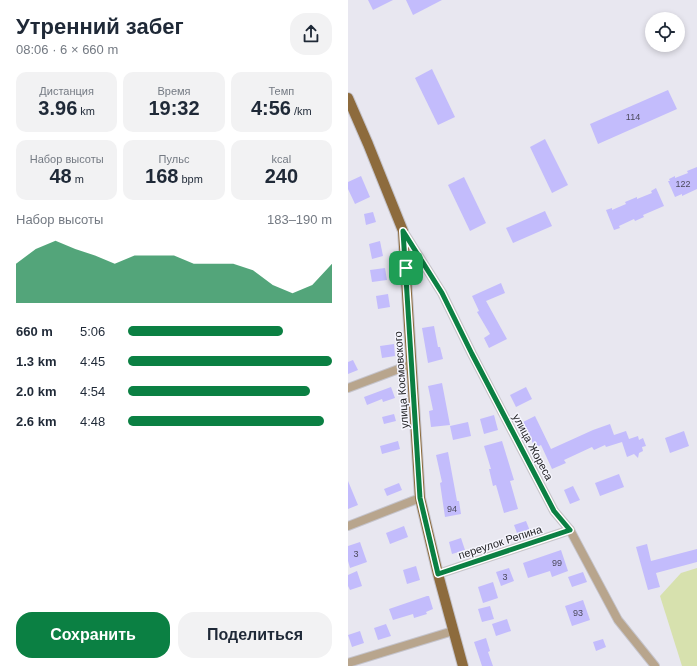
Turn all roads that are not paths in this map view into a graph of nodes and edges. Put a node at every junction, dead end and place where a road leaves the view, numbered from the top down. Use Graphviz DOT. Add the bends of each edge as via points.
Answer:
graph roads {
  1 [pos="348,98"];
  2 [pos="403,231"];
  3 [pos="412,364"];
  4 [pos="348,388"];
  5 [pos="420,498"];
  6 [pos="348,526"];
  7 [pos="570,530"];
  8 [pos="438,574"];
  9 [pos="453,631"];
  10 [pos="348,663"];
  11 [pos="463,666"];
  12 [pos="655,666"];
  1 -- 2 [label="main road, улица Космовского"];
  2 -- 3 [label="main road, улица Космовского"];
  2 -- 7 [label="street, улица Жореса" via="442,293 554,511"];
  3 -- 4 [label="street"];
  3 -- 5 [label="main road, улица Космовского"];
  5 -- 6 [label="street"];
  5 -- 8 [label="main road, улица Космовского"];
  7 -- 8 [label="street, переулок Репина"];
  7 -- 12 [label="street, улица Жореса" via="618,620"];
  8 -- 9 [label="main road, улица Космовского"];
  9 -- 10 [label="street"];
  9 -- 11 [label="main road, улица Космовского"];
}
